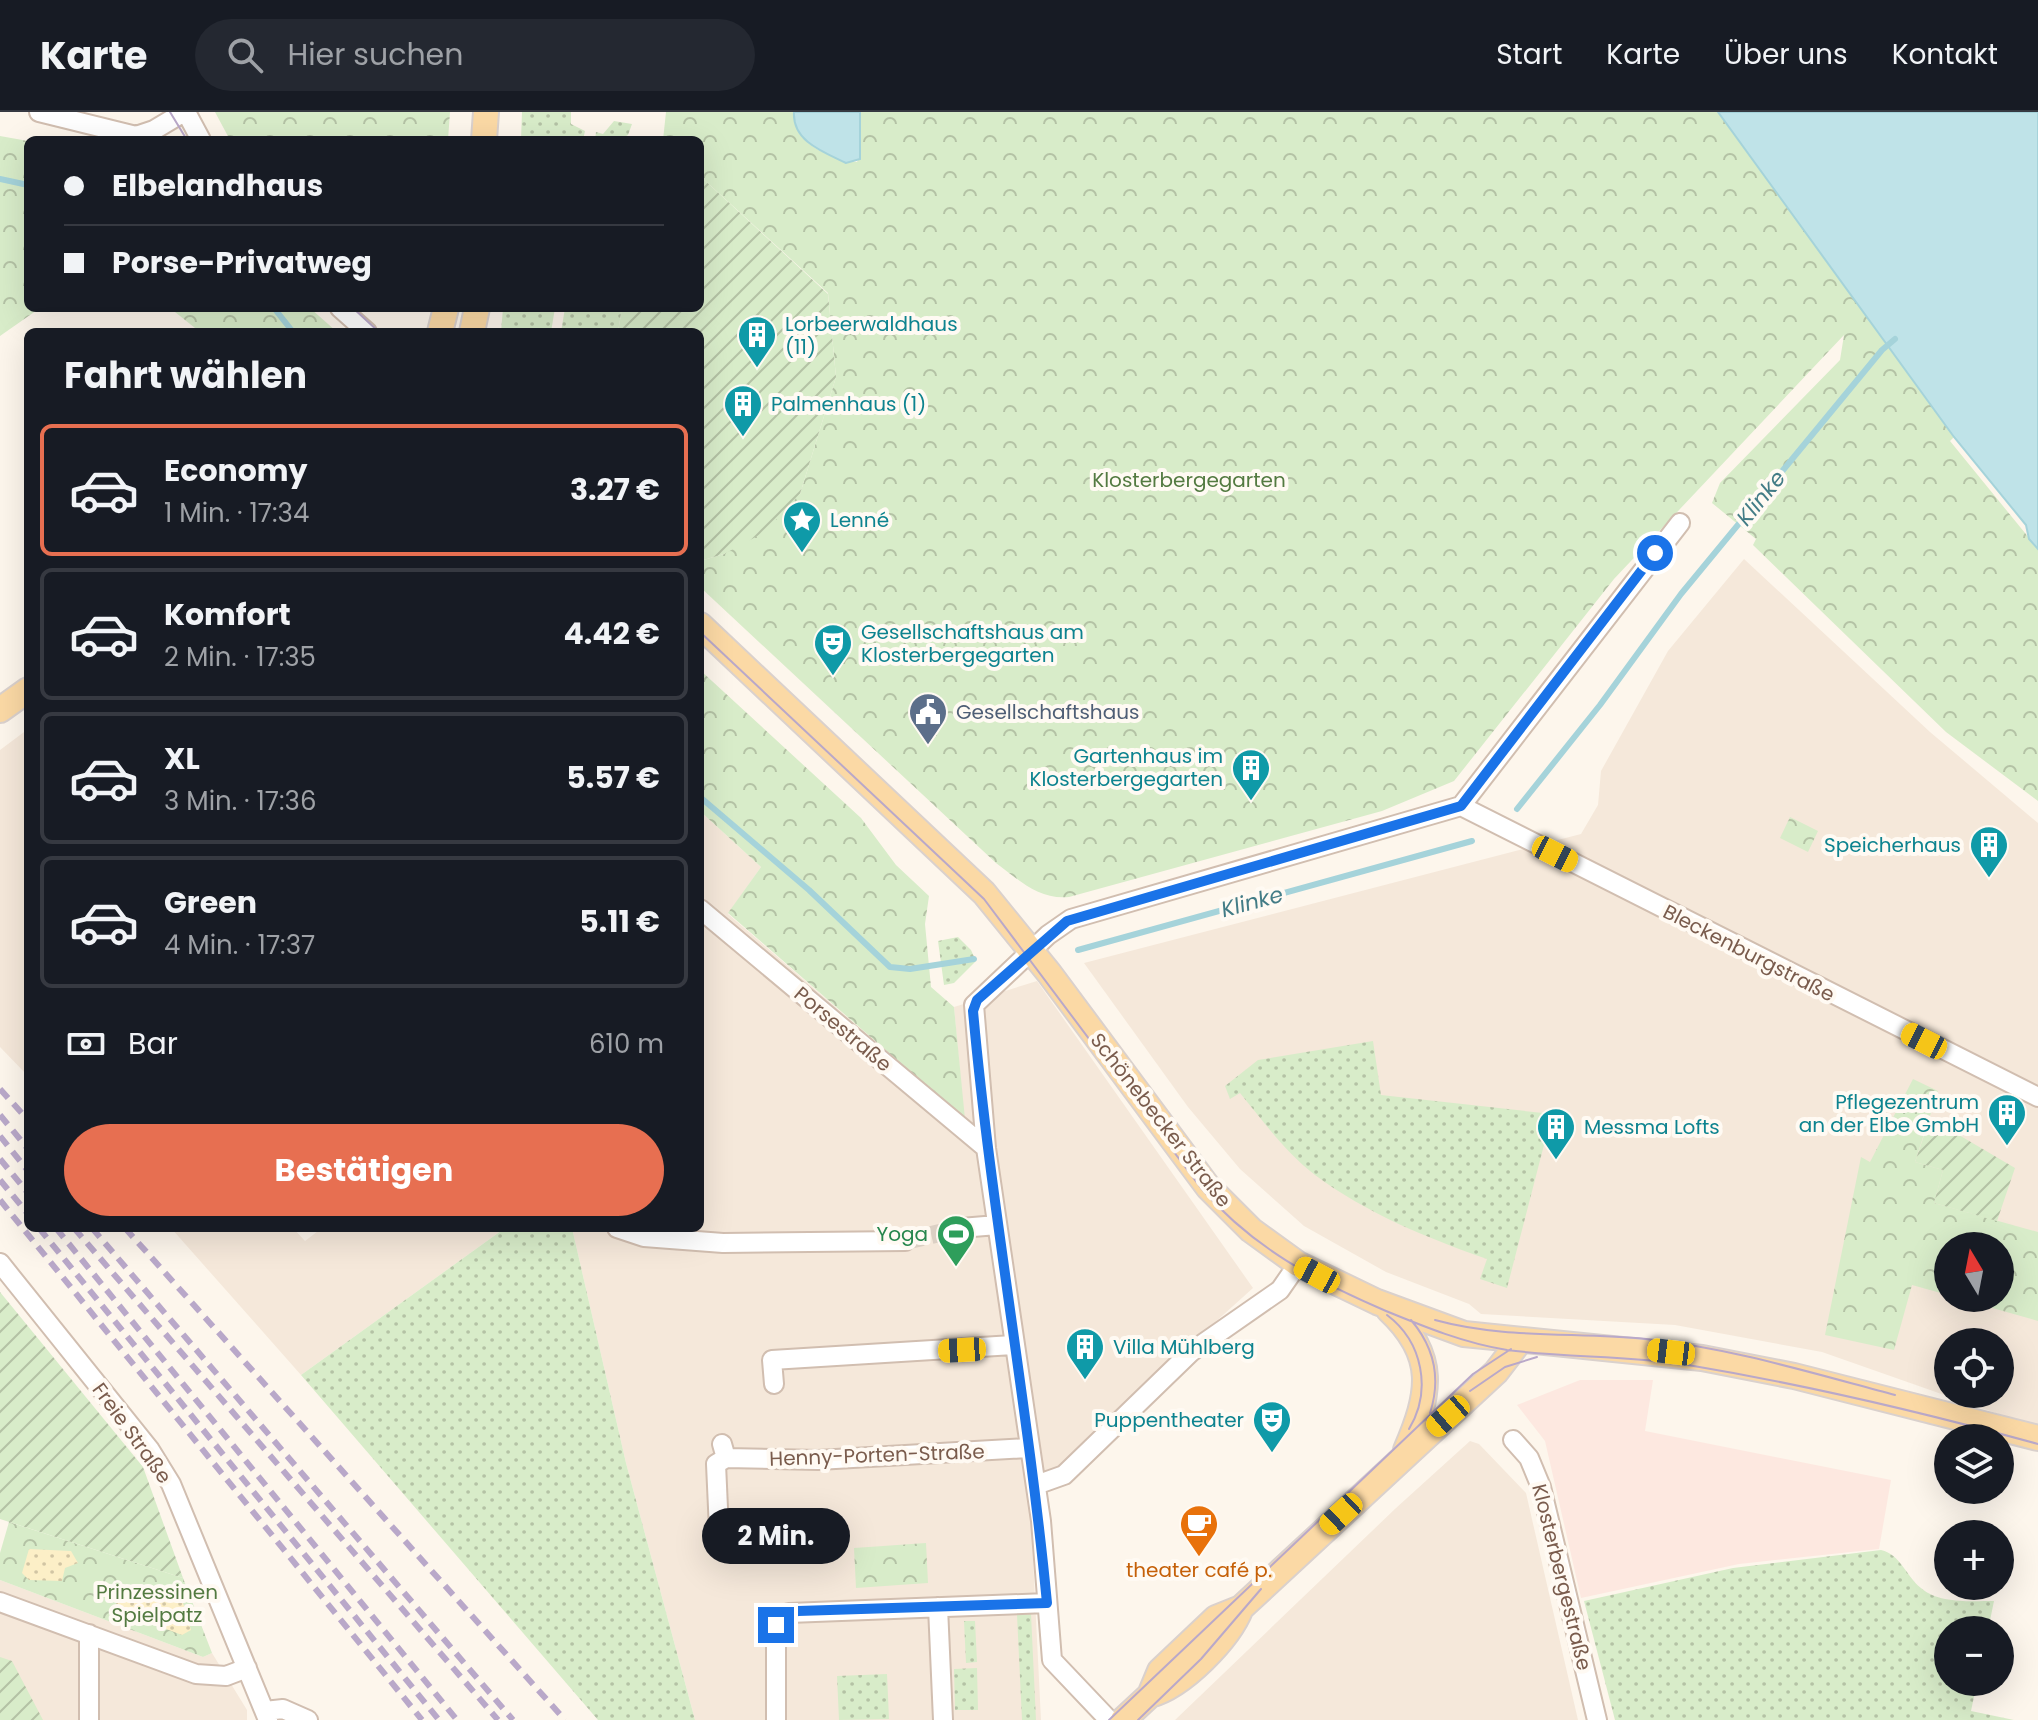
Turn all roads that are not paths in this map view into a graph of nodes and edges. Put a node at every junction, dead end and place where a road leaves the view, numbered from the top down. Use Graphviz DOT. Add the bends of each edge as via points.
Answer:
graph roads {
  1 [pos="39,112"];
  2 [pos="146,112"];
  3 [pos="185,112"];
  4 [pos="486,112"];
  5 [pos="158,135"];
  6 [pos="199,136"];
  7 [pos="484,136"];
  8 [pos="344,312"];
  9 [pos="362,328"];
  10 [pos="1680,523"];
  11 [pos="704,629"];
  12 [pos="24,693"];
  13 [pos="0,710"];
  14 [pos="1461,806"];
  15 [pos="704,912"];
  16 [pos="1032,950"];
  17 [pos="2038,1097"];
  18 [pos="986,1148"];
  19 [pos="997,1225"];
  20 [pos="961,1228"];
  21 [pos="629,1232"];
  22 [pos="905,1241"];
  23 [pos="0,1263"];
  24 [pos="1298,1264"];
  25 [pos="1381,1304"];
  26 [pos="1519,1342"];
  27 [pos="1013,1345"];
  28 [pos="774,1384"];
  29 [pos="2038,1438"];
  30 [pos="1513,1440"];
  31 [pos="1028,1448"];
  32 [pos="1404,1455"];
  33 [pos="1036,1485"];
  34 [pos="719,1530"];
  35 [pos="0,1602"];
  36 [pos="1047,1603"];
  37 [pos="938,1607"];
  38 [pos="89,1634"];
  39 [pos="247,1668"];
  40 [pos="266,1716"];
  41 [pos="89,1720"];
  42 [pos="308,1720"];
  43 [pos="776,1720"];
  44 [pos="943,1720"];
  45 [pos="1109,1720"];
  46 [pos="1123,1720"];
  47 [pos="1597,1720"];
  1 -- 5 [label="street" via="129,135"];
  2 -- 5 [label="street"];
  3 -- 5 [label="street"];
  3 -- 6 [label="street"];
  4 -- 7 [label="main road"];
  8 -- 9 [label="street"];
  10 -- 14 [label="street"];
  11 -- 16 [label="main road, Schönebecker Straße" via="960,869"];
  12 -- 13 [label="main road"];
  14 -- 16 [label="street" via="1071,919"];
  14 -- 17 [label="street, Bleckenburgstraße"];
  15 -- 18 [label="street, Porsestraße"];
  16 -- 18 [label="street" via="973,1009"];
  16 -- 24 [label="main road, Schönebecker Straße" via="1208,1187 1258,1236"];
  18 -- 19 [label="street"];
  19 -- 20 [label="street"];
  19 -- 27 [label="street"];
  21 -- 22 [label="street" via="723,1243"];
  23 -- 39 [label="street, Freie Straße" via="150,1450 171,1484"];
  24 -- 25 [label="main road, Schönebecker Straße"];
  24 -- 33 [label="street" via="1280,1290 1191,1352 1064,1475"];
  25 -- 26 [label="main road, Schönebecker Straße" via="1464,1334"];
  25 -- 32 [label="main road" via="1410,1332 1425,1369 1424,1403"];
  26 -- 29 [label="main road, Schönebecker Straße" via="1692,1356 1794,1376"];
  26 -- 32 [label="main road" via="1496,1372"];
  27 -- 28 [label="street" via="772,1360"];
  27 -- 31 [label="street"];
  30 -- 47 [label="street, Klosterbergestraße" via="1529,1458 1541,1487"];
  31 -- 33 [label="street"];
  31 -- 34 [label="street, Henny-Porten-Straße" via="818,1460 724,1451 716,1464"];
  32 -- 46 [label="main road" via="1241,1608 1206,1627 1160,1671 1150,1695"];
  33 -- 36 [label="street"];
  35 -- 38 [label="street"];
  36 -- 37 [label="street"];
  36 -- 45 [label="street" via="1052,1660"];
  37 -- 43 [label="street" via="798,1611 781,1618 775,1634"];
  37 -- 44 [label="street"];
  38 -- 39 [label="street" via="196,1674 226,1676"];
  38 -- 41 [label="street"];
  39 -- 40 [label="street, Freie Straße"];
  40 -- 42 [label="street" via="283,1709"];
}
